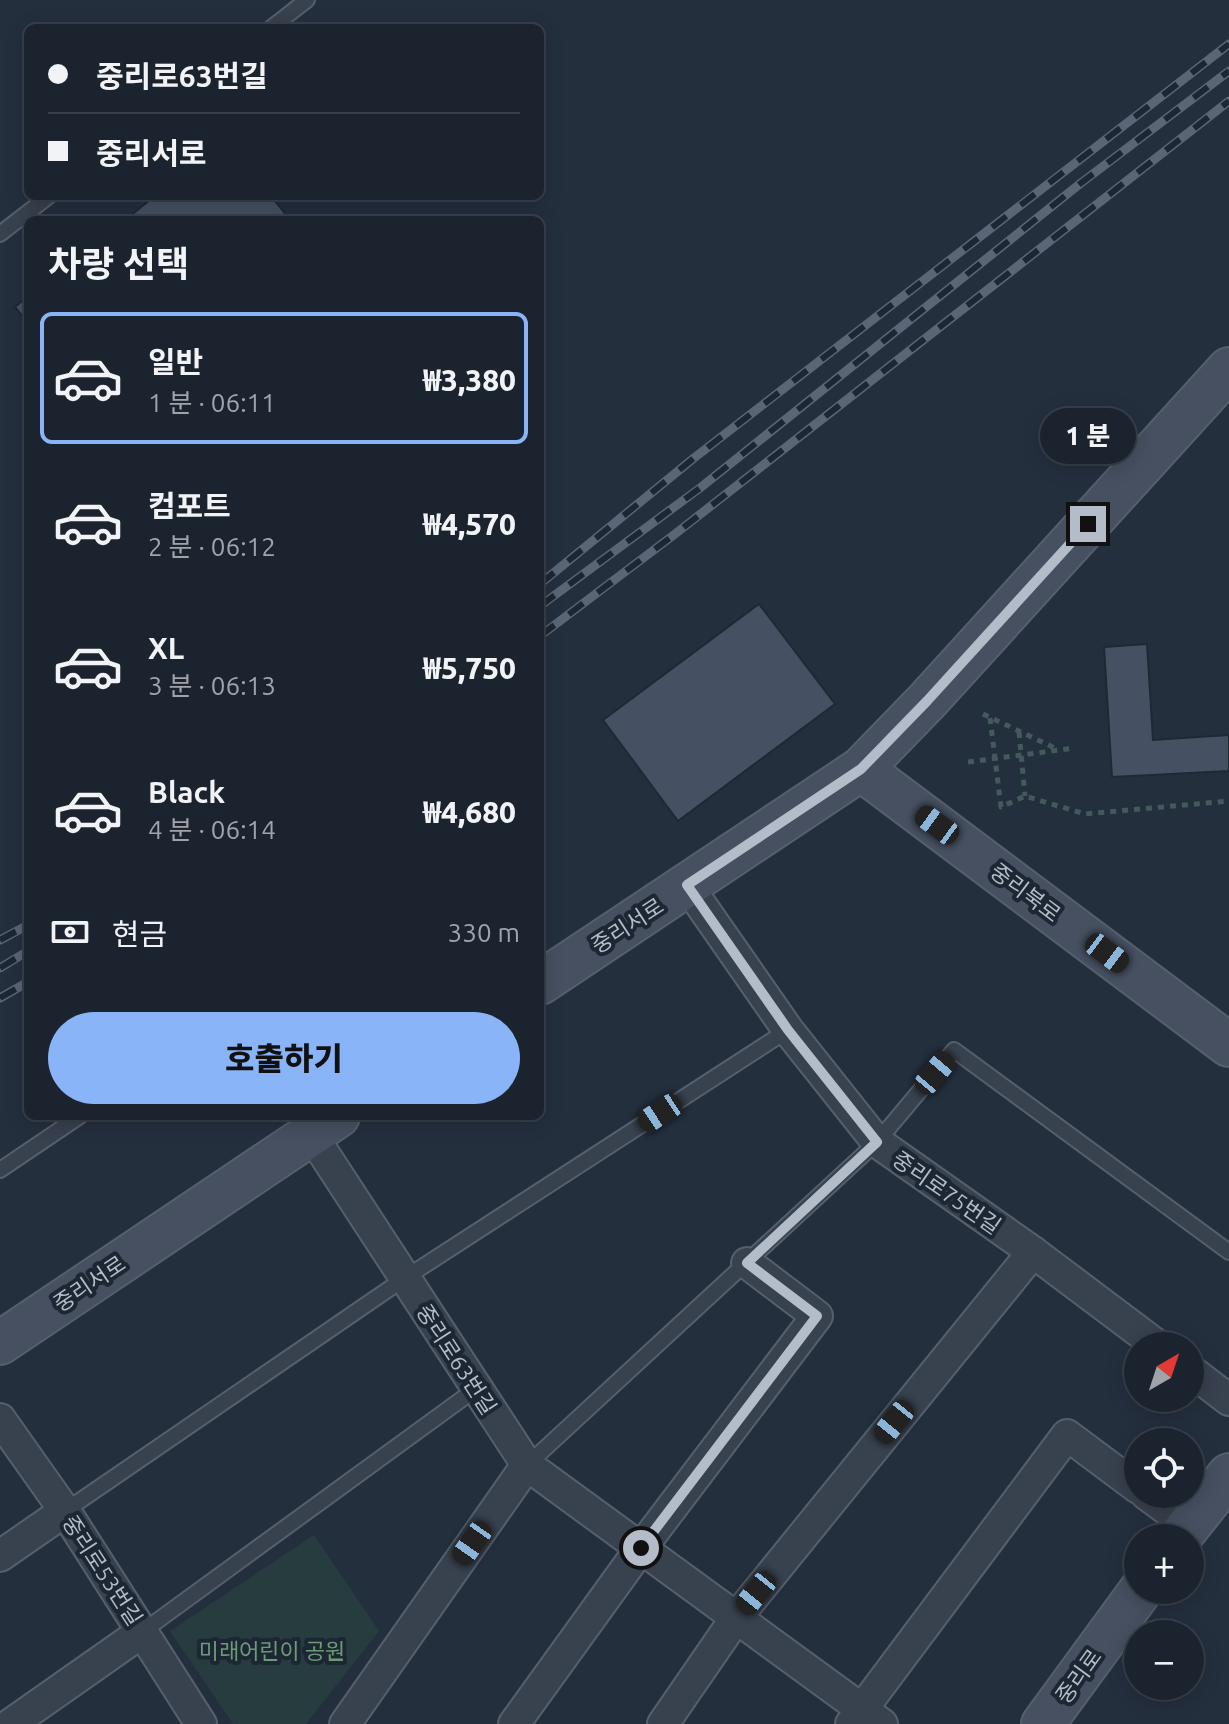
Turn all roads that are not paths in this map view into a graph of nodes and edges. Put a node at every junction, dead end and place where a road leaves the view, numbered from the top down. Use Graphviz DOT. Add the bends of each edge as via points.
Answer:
graph roads {
  1 [pos="307,0"];
  2 [pos="276,24"];
  3 [pos="44,200"];
  4 [pos="0,234"];
  5 [pos="1229,369"];
  6 [pos="861,769"];
  7 [pos="687,885"];
  8 [pos="544,980"];
  9 [pos="788,1030"];
  10 [pos="1229,1045"];
  11 [pos="74,1120"];
  12 [pos="318,1125"];
  13 [pos="877,1142"];
  14 [pos="0,1170"];
  15 [pos="1033,1252"];
  16 [pos="1229,1252"];
  17 [pos="747,1263"];
  18 [pos="405,1278"];
  19 [pos="1139,1332"];
  20 [pos="0,1343"];
  21 [pos="1204,1381"];
  22 [pos="477,1388"];
  23 [pos="1229,1400"];
  24 [pos="0,1419"];
  25 [pos="527,1465"];
  26 [pos="1229,1475"];
  27 [pos="1124,1478"];
  28 [pos="1160,1508"];
  29 [pos="65,1511"];
  30 [pos="1176,1524"];
  31 [pos="1190,1524"];
  32 [pos="641,1548"];
  33 [pos="0,1556"];
  34 [pos="1131,1604"];
  35 [pos="736,1618"];
  36 [pos="142,1632"];
  37 [pos="865,1719"];
  38 [pos="199,1723"];
  39 [pos="11,1724"];
  40 [pos="345,1724"];
  41 [pos="514,1724"];
  42 [pos="663,1724"];
  43 [pos="1043,1724"];
  1 -- 2 [label="lane"];
  3 -- 4 [label="lane"];
  5 -- 6 [label="main road, 중리서로"];
  6 -- 7 [label="main road, 중리서로"];
  6 -- 10 [label="main road, 중리북로"];
  7 -- 8 [label="main road, 중리서로"];
  7 -- 9 [label="street, 중리로75번길"];
  9 -- 13 [label="street, 중리로75번길"];
  9 -- 18 [label="lane"];
  11 -- 14 [label="lane"];
  12 -- 18 [label="street, 중리로63번길"];
  12 -- 20 [label="main road, 중리서로"];
  13 -- 15 [label="street, 중리로75번길"];
  13 -- 16 [label="lane" via="954,1050"];
  13 -- 17 [label="lane"];
  15 -- 19 [label="street, 중리로75번길"];
  15 -- 35 [label="street"];
  17 -- 25 [label="lane"];
  17 -- 32 [label="street" via="817,1316"];
  18 -- 22 [label="street, 중리로63번길"];
  18 -- 29 [label="lane"];
  21 -- 23 [label="street"];
  22 -- 25 [label="street, 중리로63번길"];
  22 -- 36 [label="lane"];
  24 -- 29 [label="street, 중리로53번길"];
  25 -- 32 [label="street, 중리로63번길"];
  25 -- 40 [label="street"];
  26 -- 31 [label="main road"];
  27 -- 37 [label="street, 중리로63번길" via="1067,1435"];
  28 -- 30 [label="street"];
  29 -- 33 [label="street"];
  29 -- 36 [label="street, 중리로53번길"];
  32 -- 35 [label="street, 중리로63번길"];
  32 -- 41 [label="street"];
  34 -- 43 [label="main road, 중리로"];
  35 -- 37 [label="street, 중리로63번길"];
  35 -- 42 [label="street"];
  36 -- 38 [label="street, 중리로53번길"];
  36 -- 39 [label="street"];
}
